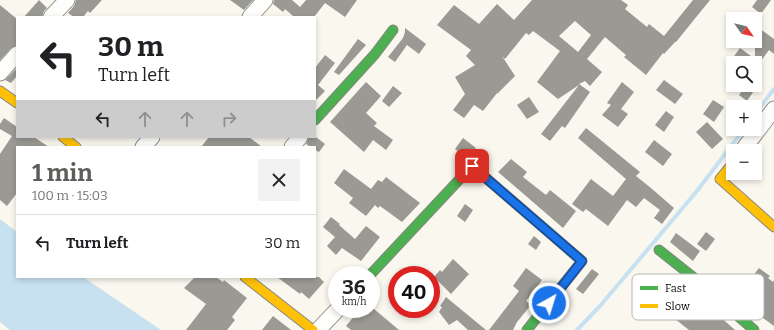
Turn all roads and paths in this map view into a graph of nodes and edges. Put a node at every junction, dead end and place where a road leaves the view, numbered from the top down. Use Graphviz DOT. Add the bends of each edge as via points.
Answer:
graph roads {
  1 [pos="67,0"];
  2 [pos="265,0"];
  3 [pos="52,16"];
  4 [pos="251,16"];
  5 [pos="393,30"];
  6 [pos="16,55"];
  7 [pos="0,73"];
  8 [pos="0,91"];
  9 [pos="16,102"];
  10 [pos="774,109"];
  11 [pos="316,119"];
  12 [pos="64,138"];
  13 [pos="151,138"];
  14 [pos="299,138"];
  15 [pos="747,144"];
  16 [pos="75,146"];
  17 [pos="144,146"];
  18 [pos="293,146"];
  19 [pos="726,172"];
  20 [pos="774,227"];
  21 [pos="659,250"];
  22 [pos="378,266"];
  23 [pos="689,274"];
  24 [pos="246,278"];
  25 [pos="329,318"];
  26 [pos="743,320"];
  27 [pos="313,330"];
  28 [pos="318,330"];
  29 [pos="527,330"];
  30 [pos="754,330"];
  1 -- 3 [label="street"];
  2 -- 4 [label="street"];
  5 -- 11 [label="street" via="375,54"];
  6 -- 7 [label="street"];
  8 -- 9 [label="street"];
  10 -- 15 [label="street"];
  12 -- 16 [label="street"];
  13 -- 17 [label="street"];
  14 -- 18 [label="street"];
  19 -- 20 [label="street" via="720,180"];
  21 -- 23 [label="street"];
  22 -- 29 [label="street" via="472,166 582,261"];
  24 -- 27 [label="street"];
  25 -- 28 [label="street"];
  26 -- 30 [label="street"];
}
